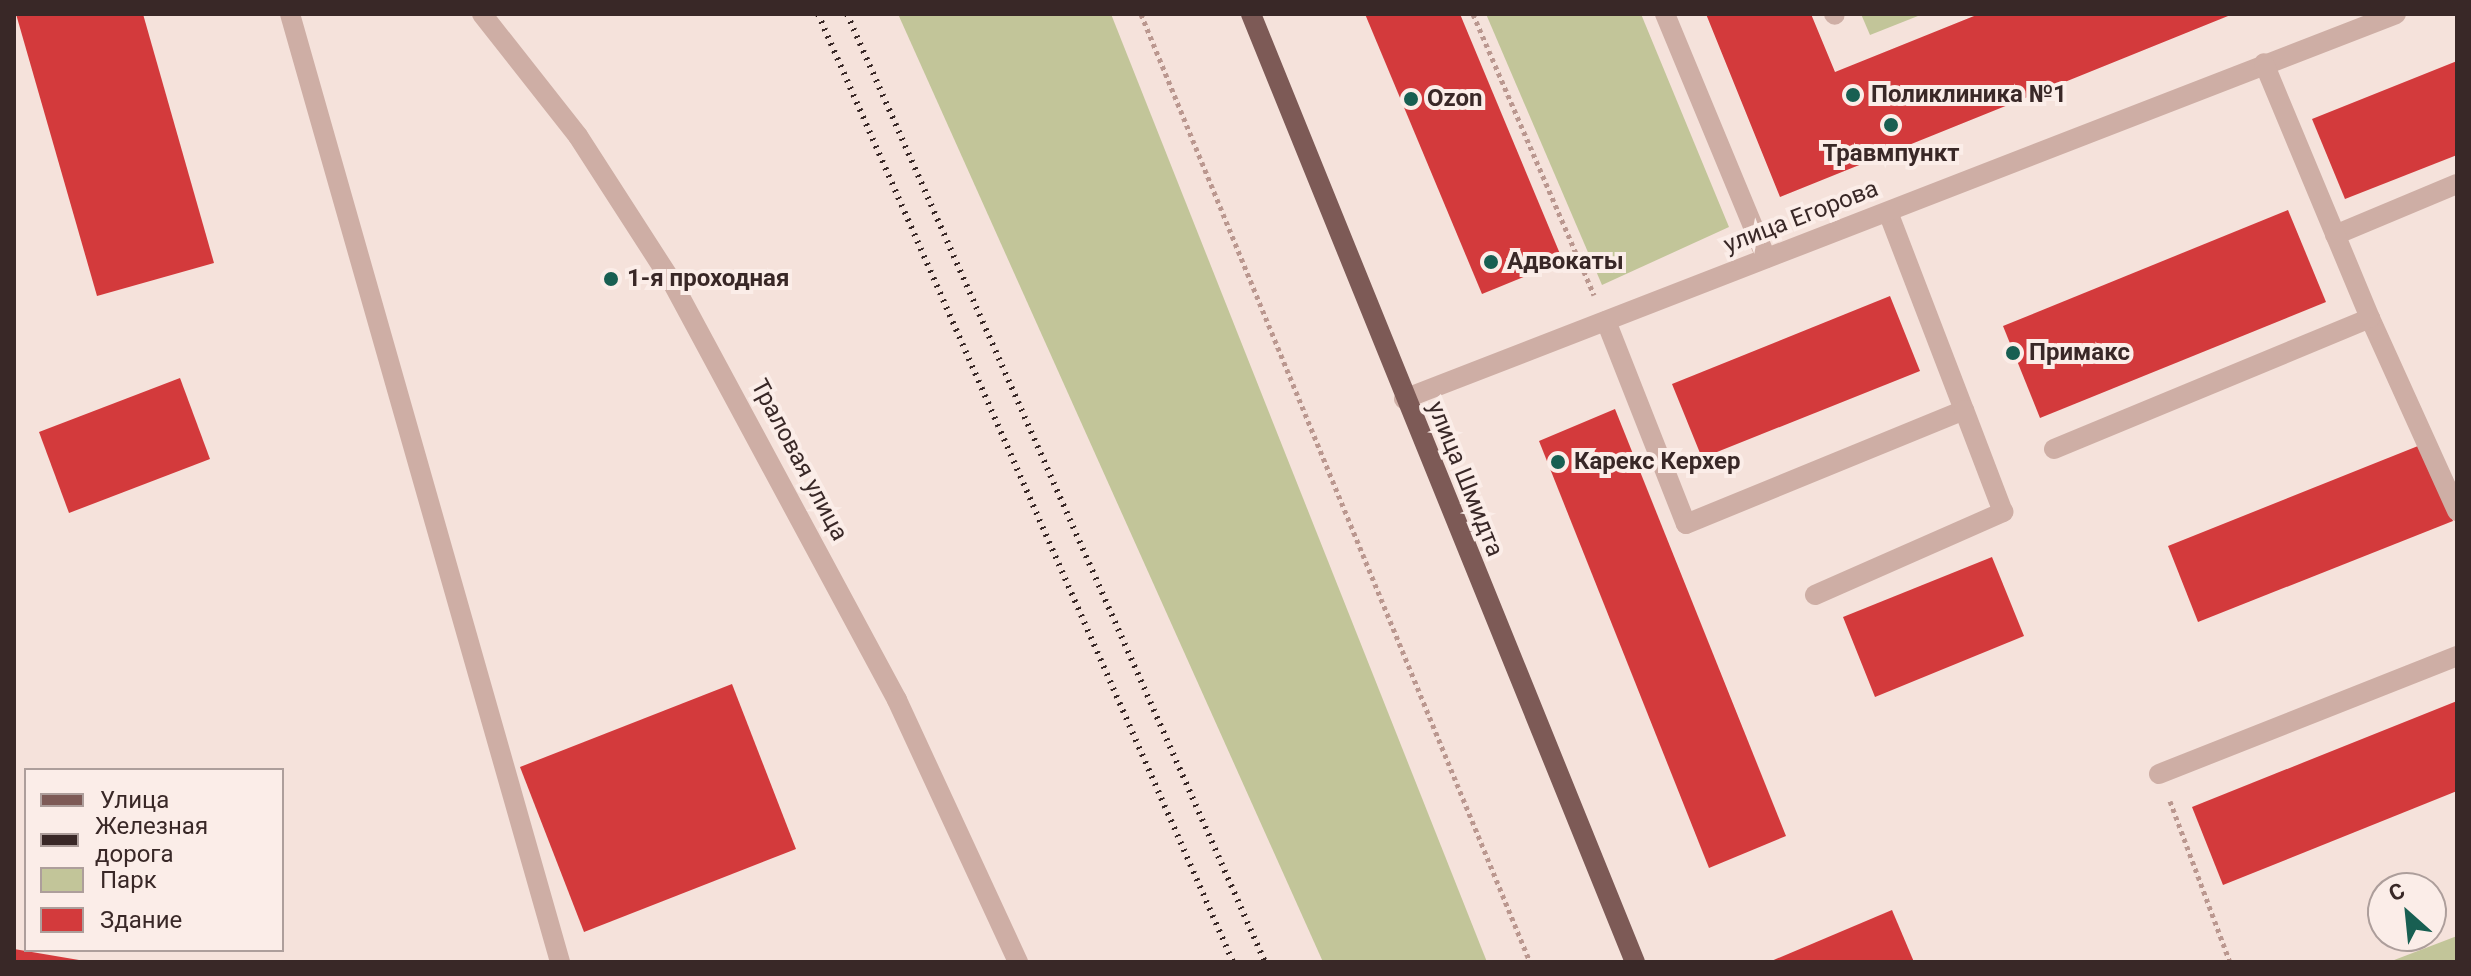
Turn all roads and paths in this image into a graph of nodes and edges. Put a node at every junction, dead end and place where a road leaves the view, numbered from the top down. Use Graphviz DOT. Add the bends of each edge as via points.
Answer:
graph roads {
  1 [pos="290,14"];
  2 [pos="482,14"];
  3 [pos="1141,14"];
  4 [pos="1251,14"];
  5 [pos="1473,14"];
  6 [pos="1665,14"];
  7 [pos="2396,14"];
  8 [pos="2264,63"];
  9 [pos="2457,184"];
  10 [pos="1888,212"];
  11 [pos="2335,235"];
  12 [pos="1766,258"];
  13 [pos="2370,318"];
  14 [pos="1606,321"];
  15 [pos="1404,399"];
  16 [pos="1964,410"];
  17 [pos="2054,449"];
  18 [pos="2457,511"];
  19 [pos="1815,595"];
  20 [pos="2457,656"];
  21 [pos="2159,774"];
  22 [pos="560,962"];
  23 [pos="1018,962"];
  24 [pos="1530,962"];
  25 [pos="1635,962"];
  26 [pos="2230,962"];
  1 -- 22 [label="street"];
  2 -- 23 [label="street, Траловая улица" via="578,136 672,282 897,700"];
  3 -- 24 [label="path"];
  4 -- 15 [label="main road, улица Шмидта"];
  5 -- 14 [label="path"];
  6 -- 12 [label="street"];
  7 -- 8 [label="street, улица Егорова"];
  8 -- 10 [label="street, улица Егорова"];
  8 -- 11 [label="street"];
  9 -- 11 [label="street"];
  10 -- 12 [label="street, улица Егорова"];
  10 -- 16 [label="street"];
  11 -- 13 [label="street"];
  12 -- 14 [label="street, улица Егорова"];
  13 -- 17 [label="street"];
  13 -- 18 [label="street"];
  14 -- 15 [label="street, улица Егорова"];
  14 -- 16 [label="street" via="1686,524"];
  15 -- 25 [label="main road, улица Шмидта"];
  16 -- 19 [label="street" via="2003,512"];
  20 -- 21 [label="street"];
  21 -- 26 [label="path"];
}
